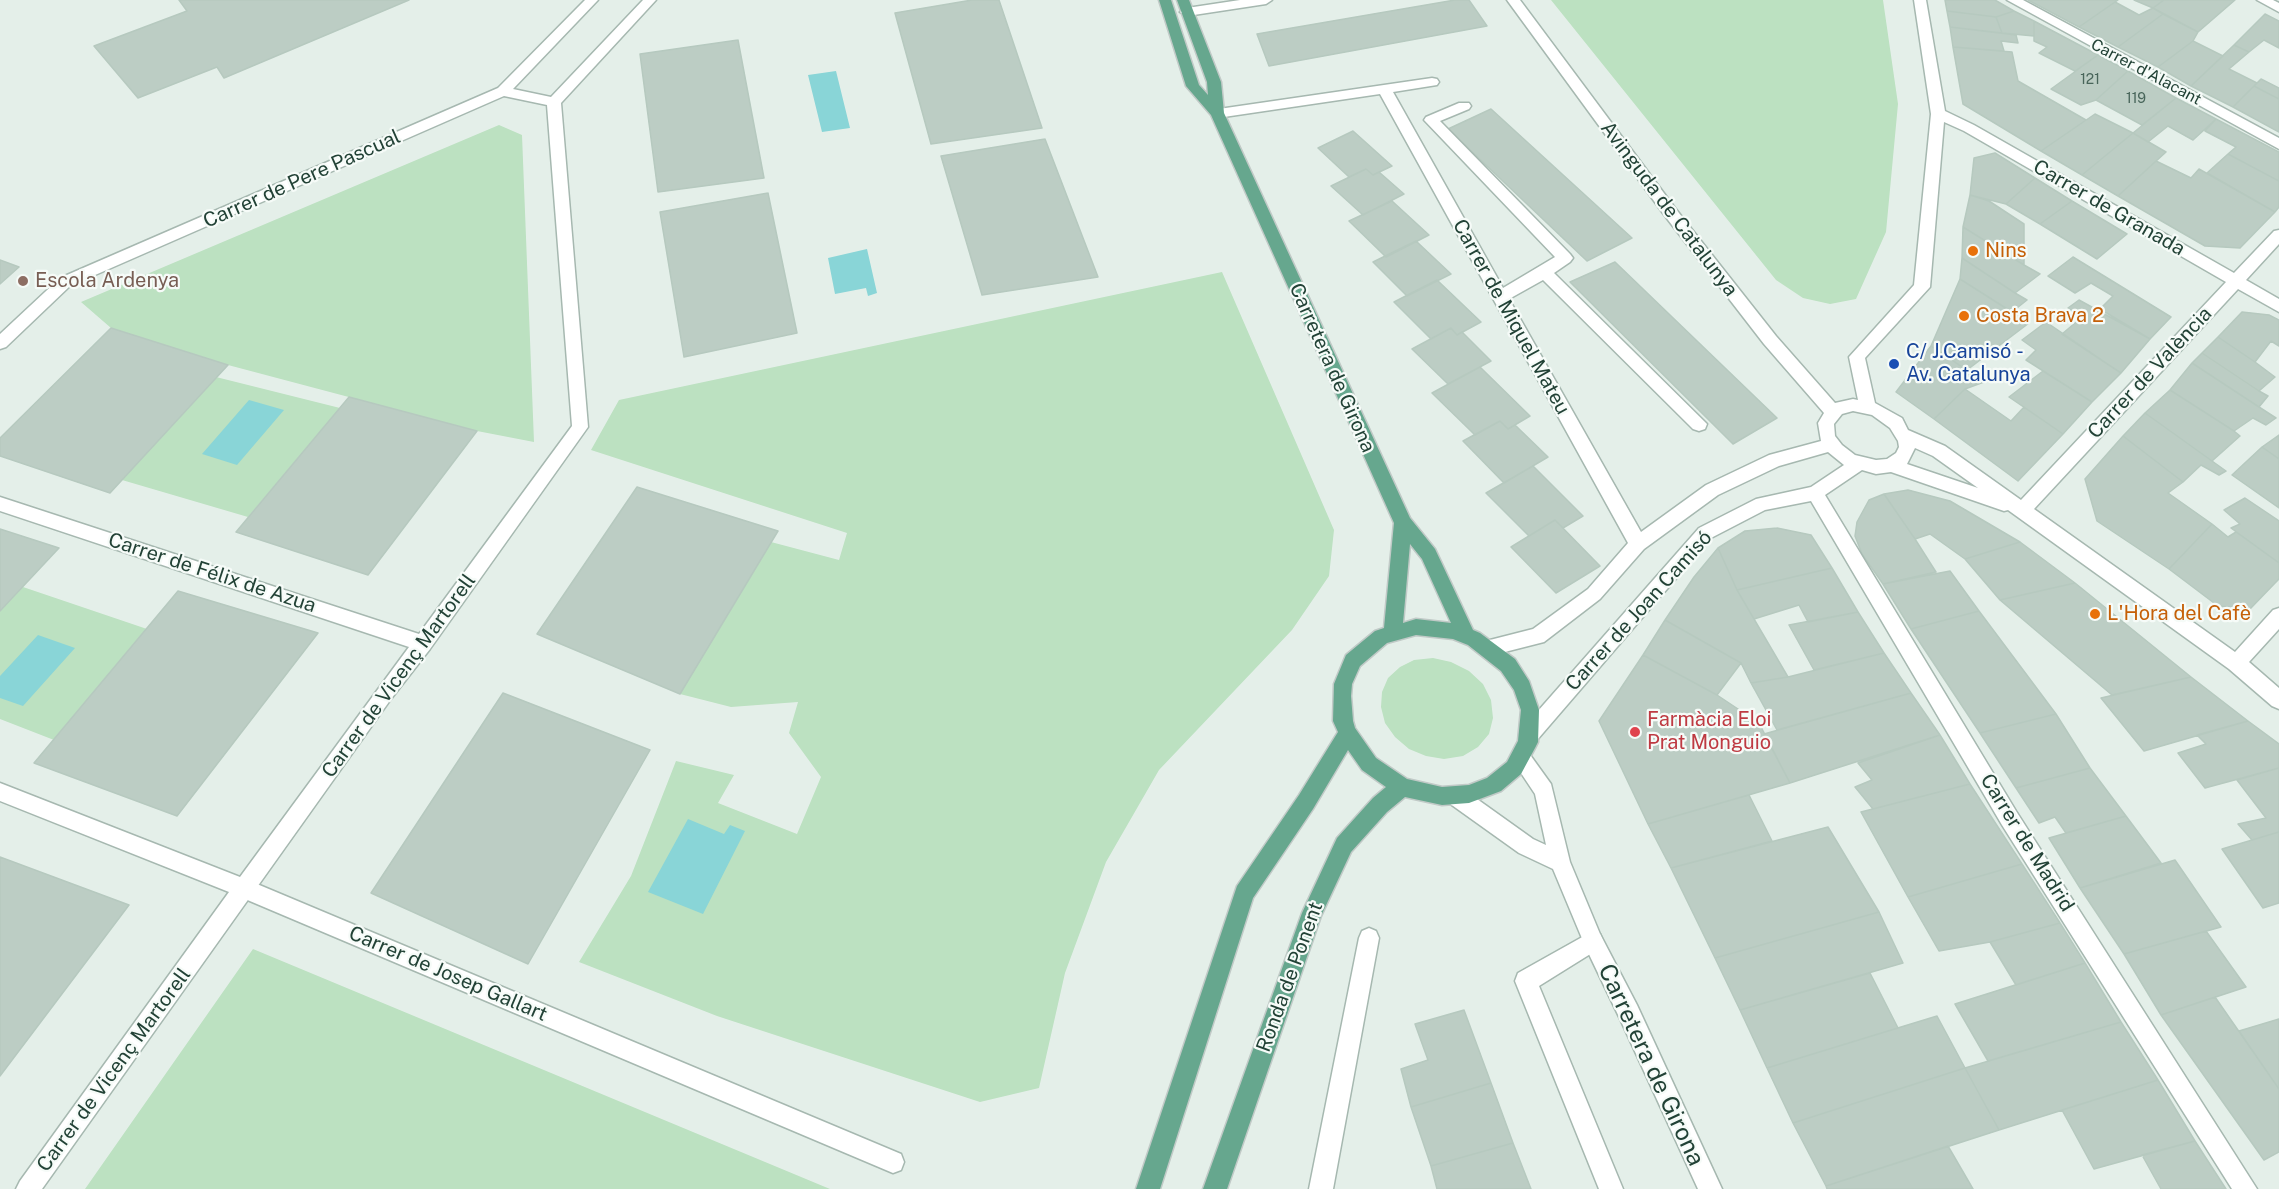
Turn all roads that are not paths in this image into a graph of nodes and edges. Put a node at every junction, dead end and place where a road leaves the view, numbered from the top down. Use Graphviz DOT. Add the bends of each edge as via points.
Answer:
graph roads {
  1 [pos="592,0"];
  2 [pos="650,0"];
  3 [pos="1165,0"];
  4 [pos="1266,0"];
  5 [pos="1513,0"];
  6 [pos="1920,0"];
  7 [pos="2013,0"];
  8 [pos="2263,0"];
  9 [pos="1185,6"];
  10 [pos="2279,8"];
  11 [pos="1432,82"];
  12 [pos="1383,89"];
  13 [pos="503,91"];
  14 [pos="554,102"];
  15 [pos="1464,106"];
  16 [pos="1217,113"];
  17 [pos="1938,114"];
  18 [pos="2279,144"];
  19 [pos="2279,235"];
  20 [pos="1544,272"];
  21 [pos="2235,281"];
  22 [pos="1500,297"];
  23 [pos="2279,306"];
  24 [pos="0,343"];
  25 [pos="1868,407"];
  26 [pos="1833,412"];
  27 [pos="1700,424"];
  28 [pos="1904,435"];
  29 [pos="1831,445"];
  30 [pos="1858,464"];
  31 [pos="1891,465"];
  32 [pos="1815,494"];
  33 [pos="0,504"];
  34 [pos="2022,511"];
  35 [pos="1402,523"];
  36 [pos="1638,544"];
  37 [pos="2279,616"];
  38 [pos="1393,632"];
  39 [pos="1466,635"];
  40 [pos="423,643"];
  41 [pos="1489,648"];
  42 [pos="2236,663"];
  43 [pos="2279,700"];
  44 [pos="1348,733"];
  45 [pos="1530,734"];
  46 [pos="1521,758"];
  47 [pos="1402,787"];
  48 [pos="0,792"];
  49 [pos="1456,796"];
  50 [pos="1560,862"];
  51 [pos="245,889"];
  52 [pos="1369,938"];
  53 [pos="1593,941"];
  54 [pos="893,1162"];
  55 [pos="28,1189"];
  56 [pos="1148,1189"];
  57 [pos="1215,1189"];
  58 [pos="1321,1189"];
  59 [pos="1611,1189"];
  60 [pos="1710,1189"];
  61 [pos="2245,1189"];
  1 -- 13 [label="street, Carrer de Pere Pascual"];
  2 -- 14 [label="street"];
  3 -- 16 [label="main road, Carretera de Girona" via="1193,86"];
  4 -- 9 [label="street"];
  5 -- 26 [label="street, Avinguda de Catalunya" via="1670,212 1770,340"];
  6 -- 17 [label="street"];
  7 -- 18 [label="street, Carrer d'Alacant"];
  8 -- 10 [label="street"];
  9 -- 16 [label="main road, Carretera de Girona" via="1214,82"];
  11 -- 12 [label="street"];
  12 -- 16 [label="street"];
  12 -- 22 [label="street, Carrer de Miquel Mateu"];
  13 -- 14 [label="street"];
  13 -- 24 [label="street, Carrer de Pere Pascual" via="65,282"];
  14 -- 40 [label="street, Carrer de Vicenç Martorell" via="580,427"];
  15 -- 20 [label="street" via="1431,120 1565,258"];
  16 -- 35 [label="main road, Carretera de Girona"];
  17 -- 21 [label="street, Carrer de Granada"];
  17 -- 25 [label="street" via="1922,287 1857,357"];
  19 -- 21 [label="street, Carrer de València"];
  20 -- 22 [label="street"];
  20 -- 27 [label="street"];
  21 -- 23 [label="street, Carrer de Granada"];
  21 -- 34 [label="street, Carrer de València"];
  22 -- 36 [label="street, Carrer de Miquel Mateu"];
  25 -- 26 [label="street" via="1848,406"];
  25 -- 28 [label="street" via="1890,418"];
  26 -- 29 [label="street" via="1826,423"];
  28 -- 31 [label="street" via="1905,453"];
  28 -- 34 [label="street" via="1939,451"];
  29 -- 30 [label="street"];
  29 -- 36 [label="street, Carrer de Joan Camisó" via="1775,460 1712,490"];
  30 -- 31 [label="street"];
  30 -- 32 [label="street, Carrer de Joan Camisó"];
  31 -- 34 [label="street"];
  32 -- 45 [label="street, Carrer de Joan Camisó" via="1762,504 1705,533"];
  32 -- 61 [label="street, Carrer de Madrid" via="2009,818"];
  33 -- 40 [label="street, Carrer de Félix de Azua"];
  34 -- 42 [label="street"];
  35 -- 38 [label="main road, Carretera de Girona"];
  35 -- 39 [label="main road" via="1429,554"];
  36 -- 41 [label="street, Carrer de Joan Camisó" via="1594,594 1538,636"];
  37 -- 42 [label="street"];
  38 -- 39 [label="main road" via="1429,627"];
  38 -- 44 [label="main road" via="1361,652 1347,672 1341,708"];
  39 -- 41 [label="main road"];
  40 -- 51 [label="street, Carrer de Vicenç Martorell"];
  41 -- 45 [label="main road" via="1508,665 1522,687 1530,710"];
  42 -- 43 [label="street"];
  44 -- 47 [label="main road" via="1369,764"];
  44 -- 56 [label="main road" via="1244,893"];
  45 -- 46 [label="main road"];
  46 -- 49 [label="main road" via="1494,785"];
  46 -- 50 [label="street, Carretera de Girona" via="1544,791"];
  47 -- 49 [label="main road"];
  47 -- 57 [label="main road, Ronda de Ponent" via="1344,845 1316,903"];
  48 -- 51 [label="street, Carrer de Josep Gallart"];
  49 -- 50 [label="street" via="1526,846"];
  50 -- 53 [label="street, Carretera de Girona"];
  51 -- 54 [label="street, Carrer de Josep Gallart"];
  51 -- 55 [label="street, Carrer de Vicenç Martorell"];
  52 -- 58 [label="street"];
  53 -- 59 [label="street, Carretera de Girona" via="1526,981"];
  53 -- 60 [label="street, Carretera de Girona"];
}
